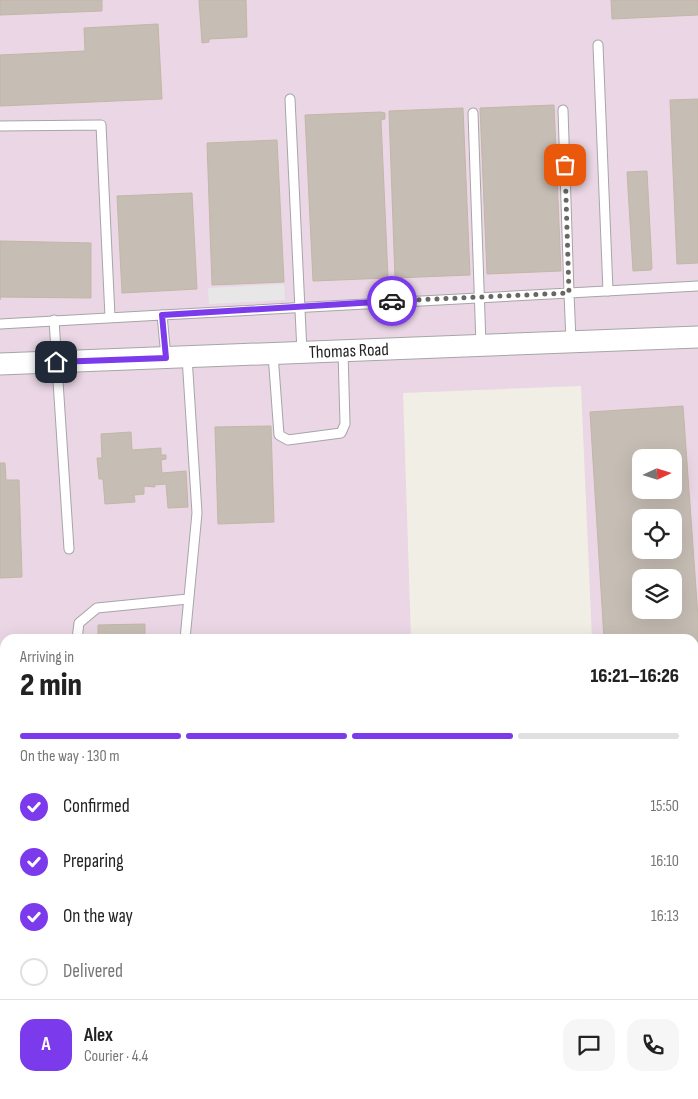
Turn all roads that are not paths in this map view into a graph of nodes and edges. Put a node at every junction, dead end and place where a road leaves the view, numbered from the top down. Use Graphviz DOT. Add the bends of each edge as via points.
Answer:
graph roads {
  1 [pos="598,45"];
  2 [pos="290,100"];
  3 [pos="563,110"];
  4 [pos="473,113"];
  5 [pos="0,126"];
  6 [pos="698,286"];
  7 [pos="608,291"];
  8 [pos="569,293"];
  9 [pos="479,297"];
  10 [pos="299,306"];
  11 [pos="162,315"];
  12 [pos="110,317"];
  13 [pos="54,320"];
  14 [pos="0,324"];
  15 [pos="698,337"];
  16 [pos="571,342"];
  17 [pos="481,346"];
  18 [pos="343,351"];
  19 [pos="302,352"];
  20 [pos="273,354"];
  21 [pos="177,357"];
  22 [pos="56,362"];
  23 [pos="0,364"];
  24 [pos="69,549"];
  25 [pos="188,599"];
  26 [pos="78,634"];
  27 [pos="185,634"];
  1 -- 7 [label="lane"];
  2 -- 10 [label="lane"];
  3 -- 8 [label="lane"];
  4 -- 9 [label="lane"];
  5 -- 12 [label="lane" via="102,125"];
  6 -- 7 [label="lane"];
  7 -- 8 [label="lane"];
  8 -- 9 [label="lane"];
  8 -- 16 [label="lane"];
  9 -- 10 [label="lane"];
  9 -- 17 [label="lane"];
  10 -- 11 [label="lane"];
  10 -- 19 [label="lane"];
  11 -- 12 [label="lane"];
  11 -- 21 [label="lane"];
  12 -- 13 [label="lane"];
  13 -- 14 [label="lane"];
  13 -- 22 [label="lane"];
  15 -- 16 [label="street, Thomas Road"];
  16 -- 17 [label="street, Thomas Road"];
  17 -- 18 [label="street, Thomas Road"];
  18 -- 19 [label="street, Thomas Road"];
  18 -- 20 [label="lane" via="345,424 341,433 288,440 279,435"];
  19 -- 20 [label="street, Thomas Road"];
  20 -- 21 [label="street, Thomas Road"];
  21 -- 22 [label="street, Thomas Road"];
  21 -- 25 [label="lane" via="197,513"];
  22 -- 23 [label="street, Thomas Road"];
  22 -- 24 [label="lane"];
  25 -- 26 [label="lane" via="97,608 79,623"];
  25 -- 27 [label="lane"];
}
